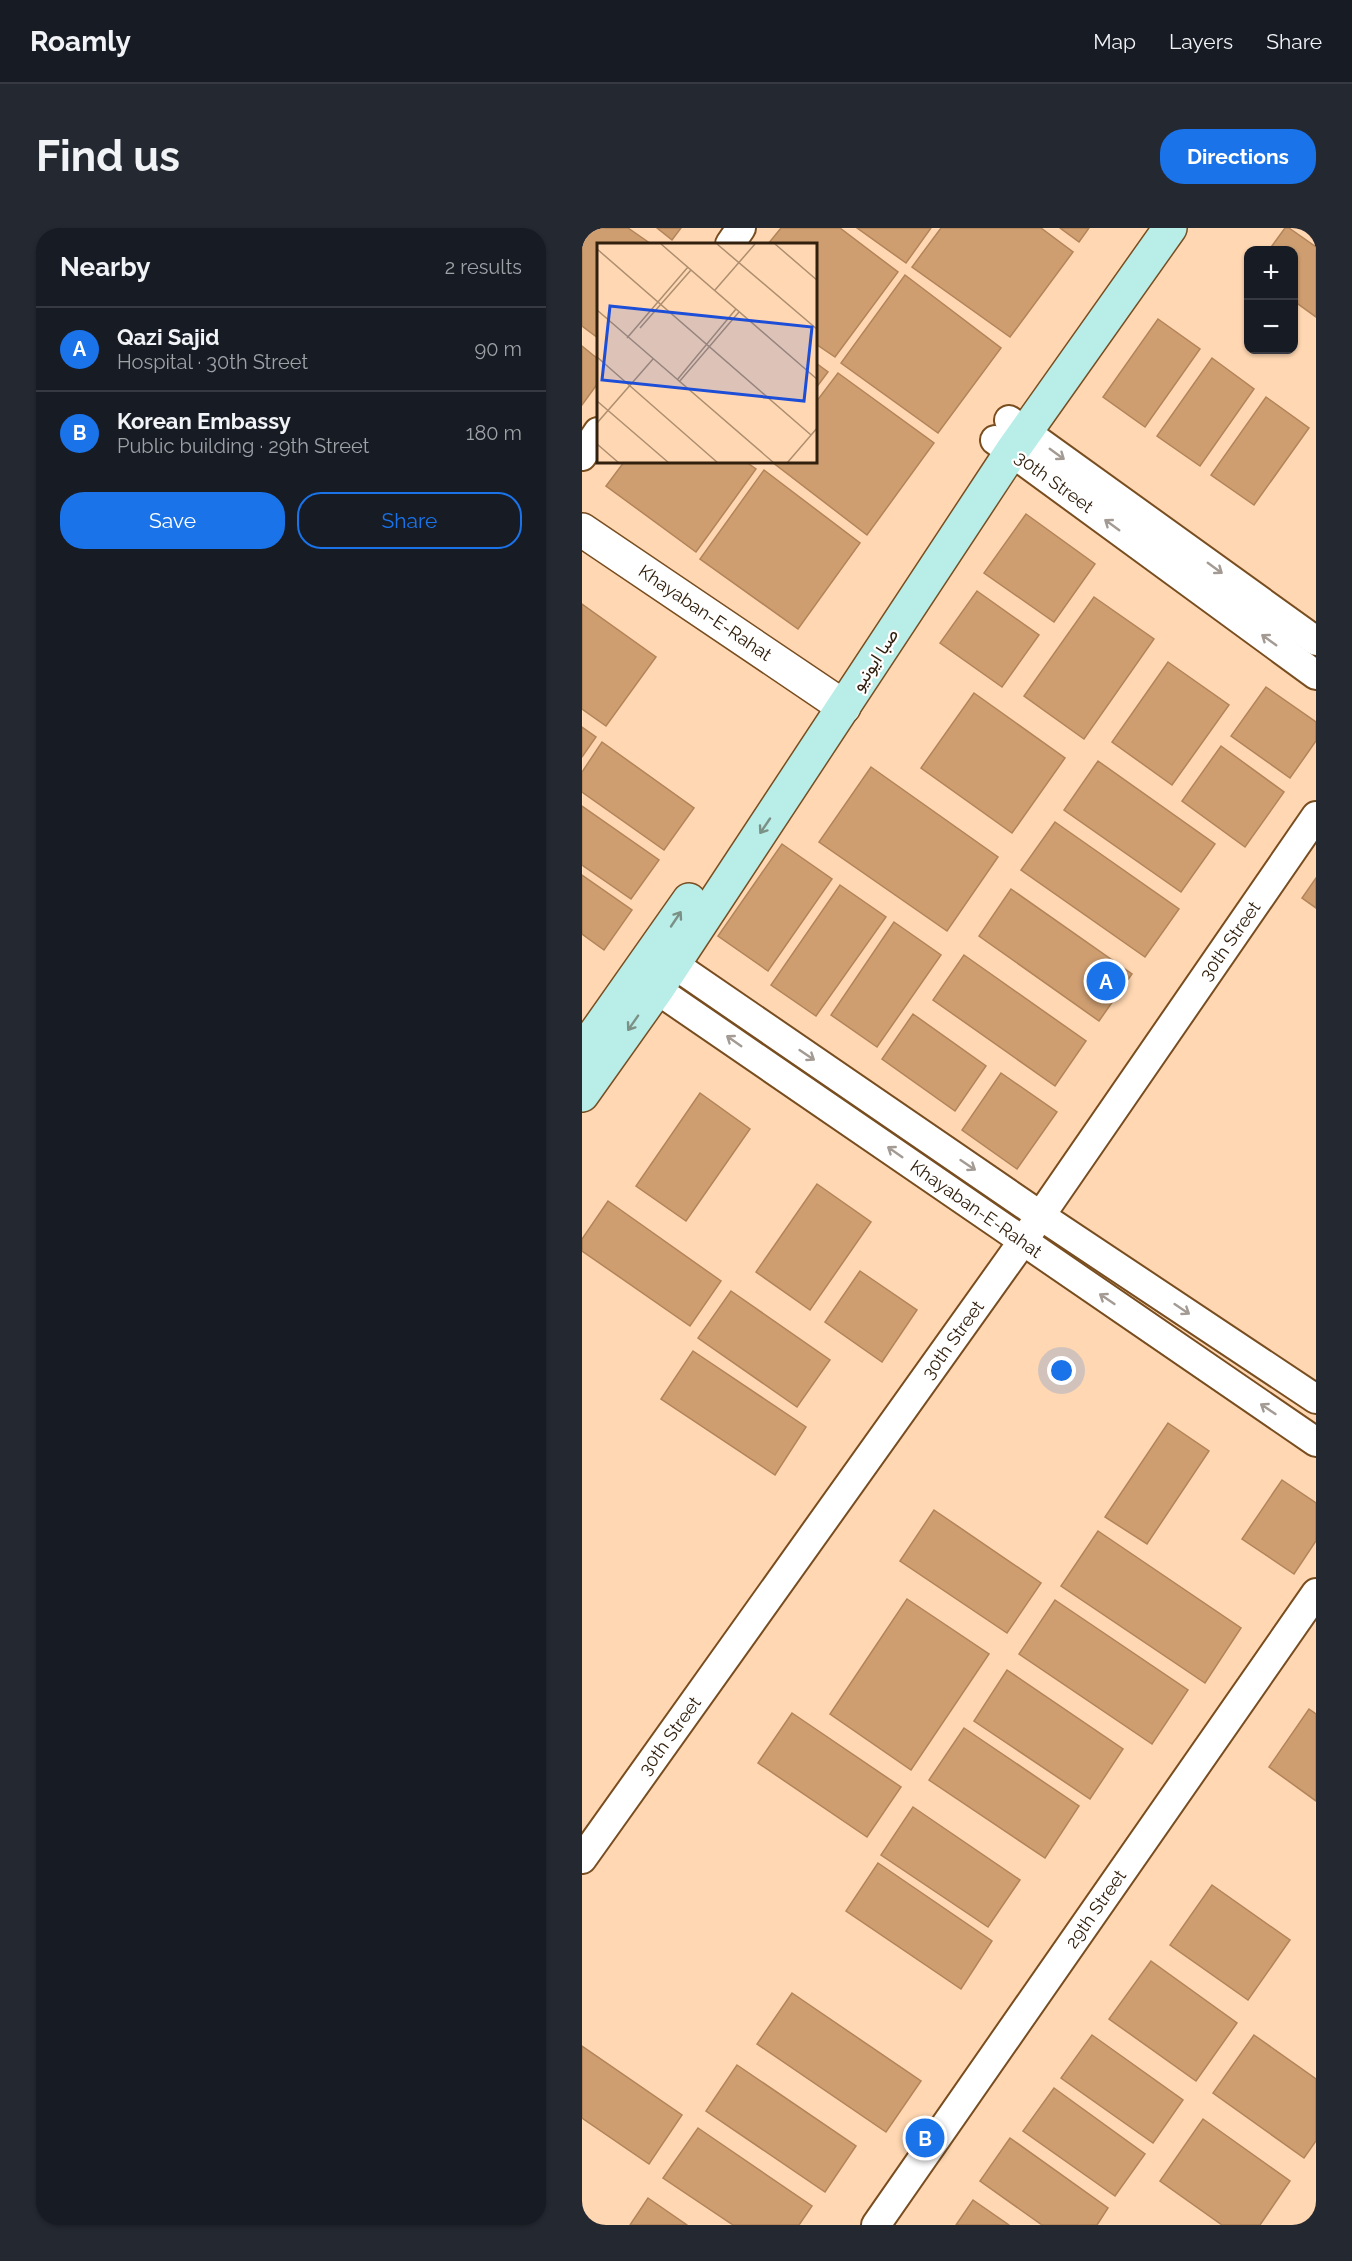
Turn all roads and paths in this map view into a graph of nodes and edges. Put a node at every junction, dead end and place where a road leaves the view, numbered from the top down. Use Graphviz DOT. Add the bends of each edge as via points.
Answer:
graph roads {
  1 [pos="741,228"];
  2 [pos="1145,228"];
  3 [pos="1170,228"];
  4 [pos="731,243"];
  5 [pos="597,434"];
  6 [pos="1010,435"];
  7 [pos="582,456"];
  8 [pos="582,530"];
  9 [pos="1316,641"];
  10 [pos="1316,675"];
  11 [pos="836,702"];
  12 [pos="1316,816"];
  13 [pos="656,970"];
  14 [pos="582,1052"];
  15 [pos="582,1095"];
  16 [pos="1041,1216"];
  17 [pos="1023,1241"];
  18 [pos="1316,1399"];
  19 [pos="1316,1442"];
  20 [pos="1316,1593"];
  21 [pos="582,1859"];
  22 [pos="876,2225"];
  1 -- 4 [label="street"];
  2 -- 6 [label="main road, صبا ایونیو"];
  3 -- 6 [label="main road, صبا ایونیو"];
  5 -- 7 [label="street"];
  6 -- 9 [label="street, 30th Street, one-way"];
  10 -- 6 [label="street, 30th Street, one-way"];
  6 -- 11 [label="main road, صبا ایونیو"];
  8 -- 11 [label="street, Khayaban-E-Rahat"];
  11 -- 13 [label="main road, صبا ایونیو"];
  12 -- 16 [label="street, 30th Street"];
  13 -- 14 [label="main road, صبا ایونیو"];
  13 -- 15 [label="main road, صبا ایونیو, one-way"];
  13 -- 16 [label="street, Khayaban-E-Rahat, one-way"];
  17 -- 13 [label="street, Khayaban-E-Rahat, one-way"];
  16 -- 17 [label="street, 30th Street"];
  16 -- 18 [label="street, Khayaban-E-Rahat, one-way"];
  19 -- 17 [label="street, Khayaban-E-Rahat, one-way"];
  17 -- 21 [label="street, 30th Street"];
  20 -- 22 [label="street, 29th Street"];
}
